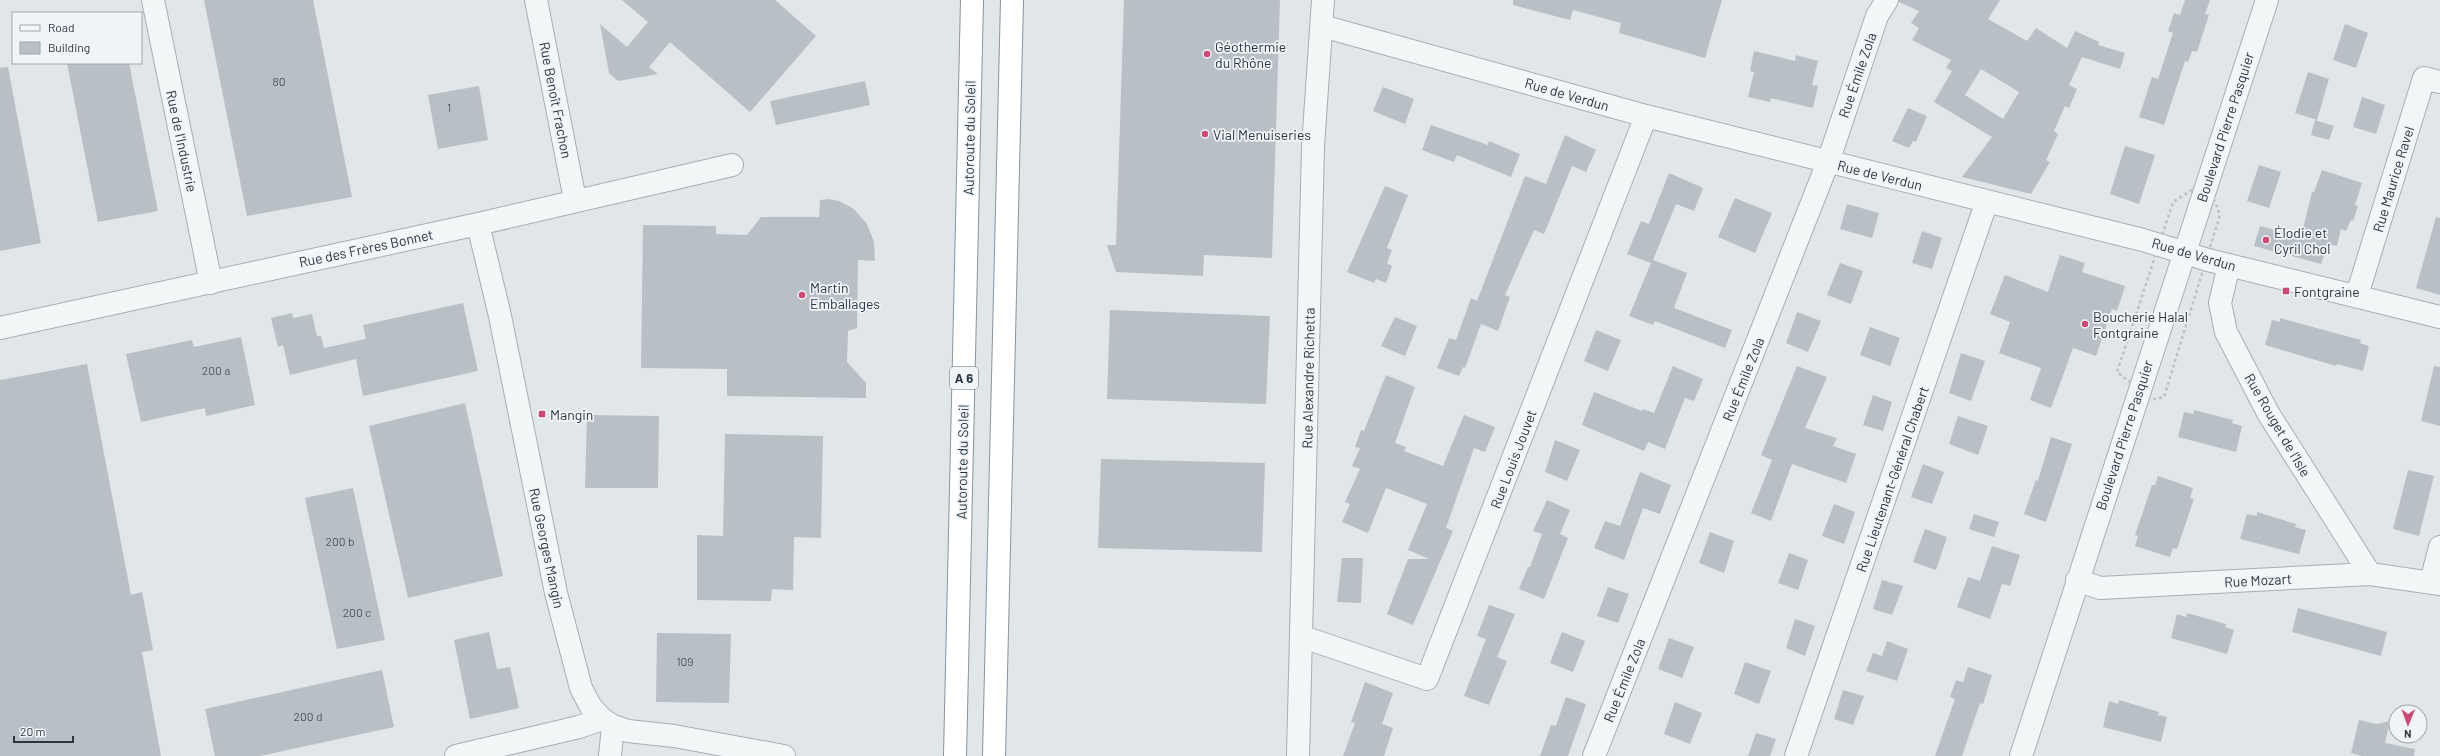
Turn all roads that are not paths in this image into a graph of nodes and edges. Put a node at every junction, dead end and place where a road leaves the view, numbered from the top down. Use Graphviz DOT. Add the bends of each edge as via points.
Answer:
graph roads {
  1 [pos="153,0"];
  2 [pos="536,0"];
  3 [pos="972,0"];
  4 [pos="1012,0"];
  5 [pos="1323,0"];
  6 [pos="1887,0"];
  7 [pos="2267,0"];
  8 [pos="1322,26"];
  9 [pos="2440,82"];
  10 [pos="1646,116"];
  11 [pos="1828,162"];
  12 [pos="732,165"];
  13 [pos="575,200"];
  14 [pos="1987,201"];
  15 [pos="478,224"];
  16 [pos="2184,253"];
  17 [pos="2229,265"];
  18 [pos="211,283"];
  19 [pos="2357,296"];
  20 [pos="2440,317"];
  21 [pos="0,328"];
  22 [pos="2440,547"];
  23 [pos="2370,574"];
  24 [pos="2077,580"];
  25 [pos="2436,583"];
  26 [pos="1303,637"];
  27 [pos="607,723"];
  28 [pos="456,756"];
  29 [pos="610,756"];
  30 [pos="784,756"];
  31 [pos="955,756"];
  32 [pos="994,756"];
  33 [pos="1298,756"];
  34 [pos="1594,756"];
  35 [pos="1796,756"];
  36 [pos="2021,756"];
  1 -- 18 [label="street, Rue de l'Industrie"];
  2 -- 13 [label="street, Rue Benoît Frachon"];
  3 -- 31 [label="highway, Autoroute du Soleil / A 6"];
  4 -- 32 [label="highway"];
  5 -- 8 [label="street, Rue Alexandre Richetta"];
  6 -- 11 [label="street, Rue Émile Zola" via="1877,16"];
  7 -- 16 [label="street, Boulevard Pierre Pasquier"];
  8 -- 10 [label="street, Rue de Verdun"];
  8 -- 26 [label="street, Rue Alexandre Richetta" via="1313,147"];
  9 -- 19 [label="street, Rue Maurice Ravel" via="2424,78"];
  10 -- 11 [label="street, Rue de Verdun"];
  10 -- 26 [label="street, Rue Louis Jouvet" via="1427,679"];
  11 -- 14 [label="street, Rue de Verdun"];
  11 -- 34 [label="street, Rue Émile Zola"];
  12 -- 13 [label="street, Rue des Frères Bonnet"];
  13 -- 15 [label="street, Rue des Frères Bonnet"];
  14 -- 16 [label="street, Rue de Verdun" via="2143,240"];
  14 -- 35 [label="street, Rue Lieutenant-Général Chabert"];
  15 -- 18 [label="street, Rue des Frères Bonnet"];
  15 -- 27 [label="street, Rue Georges Mangin" via="500,316 556,593 581,688 591,707"];
  16 -- 17 [label="street, Rue de Verdun"];
  16 -- 24 [label="street, Boulevard Pierre Pasquier"];
  17 -- 19 [label="street, Rue de Verdun"];
  17 -- 23 [label="street, Rue Rouget de l'Isle" via="2220,303 2226,332 2268,413"];
  18 -- 21 [label="street, Rue des Frères Bonnet"];
  19 -- 20 [label="street, Rue de Verdun"];
  22 -- 25 [label="street"];
  23 -- 24 [label="street, Rue Mozart" via="2100,588"];
  23 -- 25 [label="street, Rue Mozart"];
  24 -- 36 [label="street, Boulevard Pierre Pasquier"];
  26 -- 33 [label="street, Rue Alexandre Richetta"];
  27 -- 28 [label="street" via="579,727"];
  27 -- 29 [label="street"];
  27 -- 30 [label="street" via="628,731 674,736"];
}
